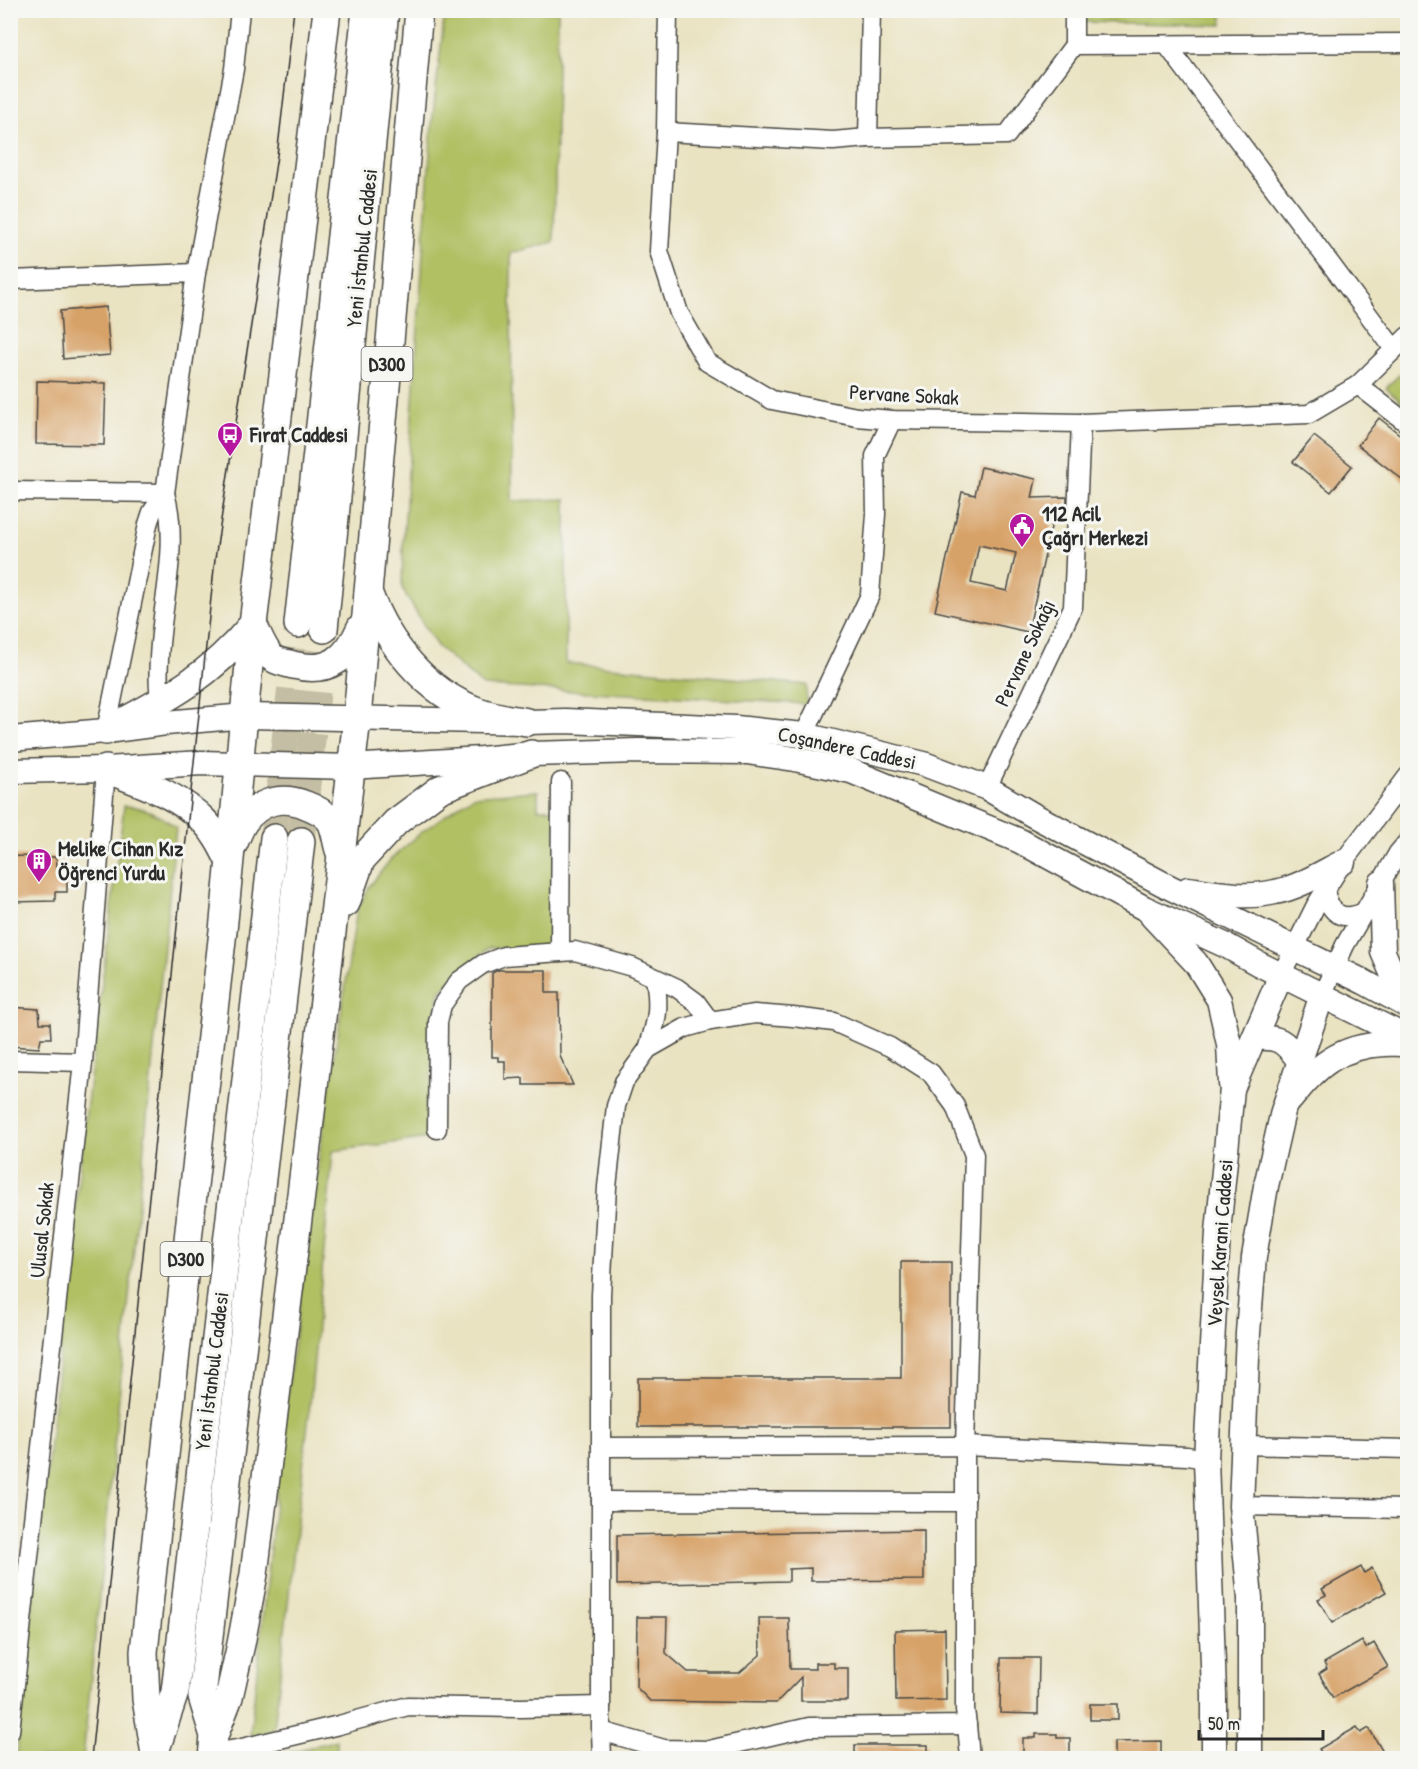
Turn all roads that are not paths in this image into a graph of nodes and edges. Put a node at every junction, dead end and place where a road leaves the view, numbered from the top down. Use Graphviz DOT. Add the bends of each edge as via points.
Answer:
graph roads {
  1 [pos="240,10"];
  2 [pos="327,10"];
  3 [pos="366,10"];
  4 [pos="385,10"];
  5 [pos="418,10"];
  6 [pos="668,10"];
  7 [pos="871,10"];
  8 [pos="1074,10"];
  9 [pos="1407,43"];
  10 [pos="1074,45"];
  11 [pos="1167,45"];
  12 [pos="666,132"];
  13 [pos="868,138"];
  14 [pos="196,273"];
  15 [pos="10,280"];
  16 [pos="1407,336"];
  17 [pos="1394,349"];
  18 [pos="1358,385"];
  19 [pos="892,420"];
  20 [pos="1081,423"];
  21 [pos="1407,424"];
  22 [pos="10,491"];
  23 [pos="165,493"];
  24 [pos="367,591"];
  25 [pos="364,619"];
  26 [pos="253,624"];
  27 [pos="298,624"];
  28 [pos="324,629"];
  29 [pos="163,712"];
  30 [pos="245,716"];
  31 [pos="357,718"];
  32 [pos="527,722"];
  33 [pos="106,731"];
  34 [pos="804,735"];
  35 [pos="10,739"];
  36 [pos="531,754"];
  37 [pos="239,765"];
  38 [pos="350,767"];
  39 [pos="106,769"];
  40 [pos="10,771"];
  41 [pos="1407,776"];
  42 [pos="561,782"];
  43 [pos="987,788"];
  44 [pos="274,838"];
  45 [pos="301,841"];
  46 [pos="1407,841"];
  47 [pos="229,856"];
  48 [pos="340,857"];
  49 [pos="1343,862"];
  50 [pos="1381,883"];
  51 [pos="1167,886"];
  52 [pos="1325,891"];
  53 [pos="1144,908"];
  54 [pos="1364,912"];
  55 [pos="331,944"];
  56 [pos="1294,949"];
  57 [pos="560,952"];
  58 [pos="1334,968"];
  59 [pos="1281,975"];
  60 [pos="655,978"];
  61 [pos="1322,995"];
  62 [pos="1407,998"];
  63 [pos="1407,1006"];
  64 [pos="710,1021"];
  65 [pos="1254,1038"];
  66 [pos="1407,1038"];
  67 [pos="1407,1045"];
  68 [pos="648,1049"];
  69 [pos="10,1060"];
  70 [pos="1299,1060"];
  71 [pos="83,1062"];
  72 [pos="1232,1089"];
  73 [pos="1283,1111"];
  74 [pos="437,1129"];
  75 [pos="1243,1445"];
  76 [pos="965,1446"];
  77 [pos="601,1447"];
  78 [pos="1407,1449"];
  79 [pos="1206,1459"];
  80 [pos="601,1501"];
  81 [pos="965,1502"];
  82 [pos="1241,1506"];
  83 [pos="1407,1509"];
  84 [pos="600,1706"];
  85 [pos="967,1725"];
  86 [pos="10,1731"];
  87 [pos="600,1731"];
  88 [pos="213,1749"];
  89 [pos="154,1756"];
  90 [pos="602,1758"];
  91 [pos="970,1758"];
  92 [pos="1214,1758"];
  93 [pos="1250,1758"];
  1 -- 14 [label="street" via="234,69"];
  2 -- 26 [label="highway, D300"];
  3 -- 27 [label="highway, Yeni İstanbul Caddesi"];
  4 -- 28 [label="highway, Yeni İstanbul Caddesi / D300"];
  5 -- 24 [label="highway, D300"];
  6 -- 12 [label="street, Pervane Sokak"];
  7 -- 13 [label="street"];
  8 -- 10 [label="street"];
  9 -- 11 [label="street"];
  10 -- 11 [label="street"];
  10 -- 13 [label="street" via="1007,135"];
  11 -- 17 [label="street"];
  12 -- 13 [label="street" via="833,141"];
  12 -- 19 [label="street, Pervane Sokak" via="659,250 679,313 707,363 772,400"];
  14 -- 15 [label="street"];
  14 -- 23 [label="street"];
  16 -- 17 [label="street, Pervane Sokak"];
  17 -- 18 [label="street, Pervane Sokak"];
  18 -- 20 [label="street, Pervane Sokak" via="1309,414"];
  18 -- 21 [label="street"];
  19 -- 20 [label="street, Pervane Sokak"];
  19 -- 34 [label="street" via="875,456 876,514 870,595"];
  20 -- 43 [label="street, Pervane Sokağı" via="1073,607"];
  22 -- 23 [label="street"];
  23 -- 29 [label="street" via="171,527 159,645"];
  23 -- 33 [label="street" via="152,512 142,547"];
  24 -- 25 [label="highway, D300"];
  24 -- 32 [label="highway" via="396,646 432,686 479,712"];
  25 -- 26 [label="highway" via="345,653 327,667 314,668 272,657"];
  25 -- 31 [label="highway, D300"];
  26 -- 29 [label="highway" via="236,645"];
  26 -- 30 [label="highway, D300"];
  29 -- 30 [label="main road"];
  29 -- 33 [label="highway"];
  30 -- 31 [label="main road, Coşandere Caddesi"];
  30 -- 37 [label="highway, D300"];
  31 -- 32 [label="main road, Coşandere Caddesi"];
  31 -- 38 [label="highway, D300"];
  32 -- 34 [label="main road, Coşandere Caddesi" via="736,728"];
  33 -- 35 [label="main road"];
  34 -- 43 [label="main road, Coşandere Caddesi" via="924,764"];
  36 -- 38 [label="main road, Coşandere Caddesi"];
  36 -- 53 [label="main road, Coşandere Caddesi" via="747,752 851,771 1020,841"];
  36 -- 55 [label="highway" via="440,789 396,822 361,860"];
  37 -- 38 [label="main road, Coşandere Caddesi"];
  37 -- 39 [label="main road" via="202,763"];
  37 -- 47 [label="highway, D300"];
  38 -- 48 [label="highway, D300"];
  39 -- 40 [label="main road"];
  39 -- 47 [label="highway" via="189,808"];
  39 -- 71 [label="street, Ulusal Sokak"];
  41 -- 49 [label="street, Veysel Karani Caddesi"];
  42 -- 57 [label="street"];
  43 -- 51 [label="main road, Coşandere Caddesi"];
  44 -- 89 [label="highway, Yeni İstanbul Caddesi / D300" via="175,1692"];
  45 -- 88 [label="highway, Yeni İstanbul Caddesi" via="202,1696"];
  46 -- 50 [label="street"];
  47 -- 48 [label="highway" via="244,823 256,809 269,801 285,800 316,809 330,820"];
  47 -- 89 [label="highway, D300" via="144,1652"];
  48 -- 55 [label="highway, D300"];
  49 -- 51 [label="main road" via="1276,892 1232,896"];
  49 -- 52 [label="street, Veysel Karani Caddesi"];
  50 -- 54 [label="street"];
  50 -- 62 [label="main road" via="1383,952"];
  51 -- 56 [label="main road, Coşandere Caddesi"];
  52 -- 54 [label="street" via="1327,901 1338,915 1356,916"];
  52 -- 56 [label="street, Veysel Karani Caddesi"];
  53 -- 59 [label="main road, Coşandere Caddesi"];
  53 -- 72 [label="main road" via="1196,963 1219,1000 1229,1044"];
  54 -- 58 [label="street"];
  55 -- 88 [label="highway, D300" via="254,1574 229,1696"];
  56 -- 58 [label="main road, Coşandere Caddesi"];
  56 -- 59 [label="street, Veysel Karani Caddesi"];
  57 -- 60 [label="street" via="593,955"];
  57 -- 74 [label="street" via="504,956 483,964 459,981 442,1005 438,1022"];
  58 -- 61 [label="street"];
  58 -- 63 [label="main road, Coşandere Caddesi"];
  59 -- 61 [label="main road, Coşandere Caddesi"];
  59 -- 65 [label="main road, Veysel Karani Caddesi"];
  60 -- 64 [label="street" via="696,1002"];
  60 -- 68 [label="street" via="659,1000"];
  61 -- 66 [label="main road, Coşandere Caddesi"];
  61 -- 70 [label="main road, Veysel Karani Caddesi"];
  64 -- 68 [label="street" via="685,1028"];
  64 -- 76 [label="street" via="754,1014 834,1022 890,1047 931,1072 955,1106 974,1155"];
  65 -- 70 [label="main road" via="1280,1040"];
  65 -- 72 [label="main road, Veysel Karani Caddesi"];
  67 -- 73 [label="main road" via="1366,1045 1339,1054 1320,1066"];
  68 -- 77 [label="street" via="624,1082 616,1106 601,1295"];
  69 -- 71 [label="street"];
  70 -- 73 [label="main road, Veysel Karani Caddesi"];
  71 -- 86 [label="street, Ulusal Sokak"];
  72 -- 79 [label="main road, Veysel Karani Caddesi" via="1218,1232"];
  73 -- 75 [label="main road, Veysel Karani Caddesi" via="1254,1257"];
  75 -- 78 [label="street"];
  75 -- 82 [label="main road, Veysel Karani Caddesi"];
  76 -- 77 [label="street"];
  76 -- 79 [label="street"];
  76 -- 81 [label="street"];
  77 -- 80 [label="street"];
  79 -- 92 [label="main road, Veysel Karani Caddesi"];
  80 -- 81 [label="street"];
  80 -- 84 [label="street"];
  81 -- 85 [label="street"];
  82 -- 83 [label="street"];
  82 -- 93 [label="main road, Veysel Karani Caddesi" via="1250,1598"];
  84 -- 87 [label="street"];
  84 -- 88 [label="street" via="408,1706 242,1748"];
  85 -- 87 [label="street" via="809,1727 709,1750 664,1749"];
  85 -- 91 [label="street"];
  87 -- 90 [label="street"];
}
